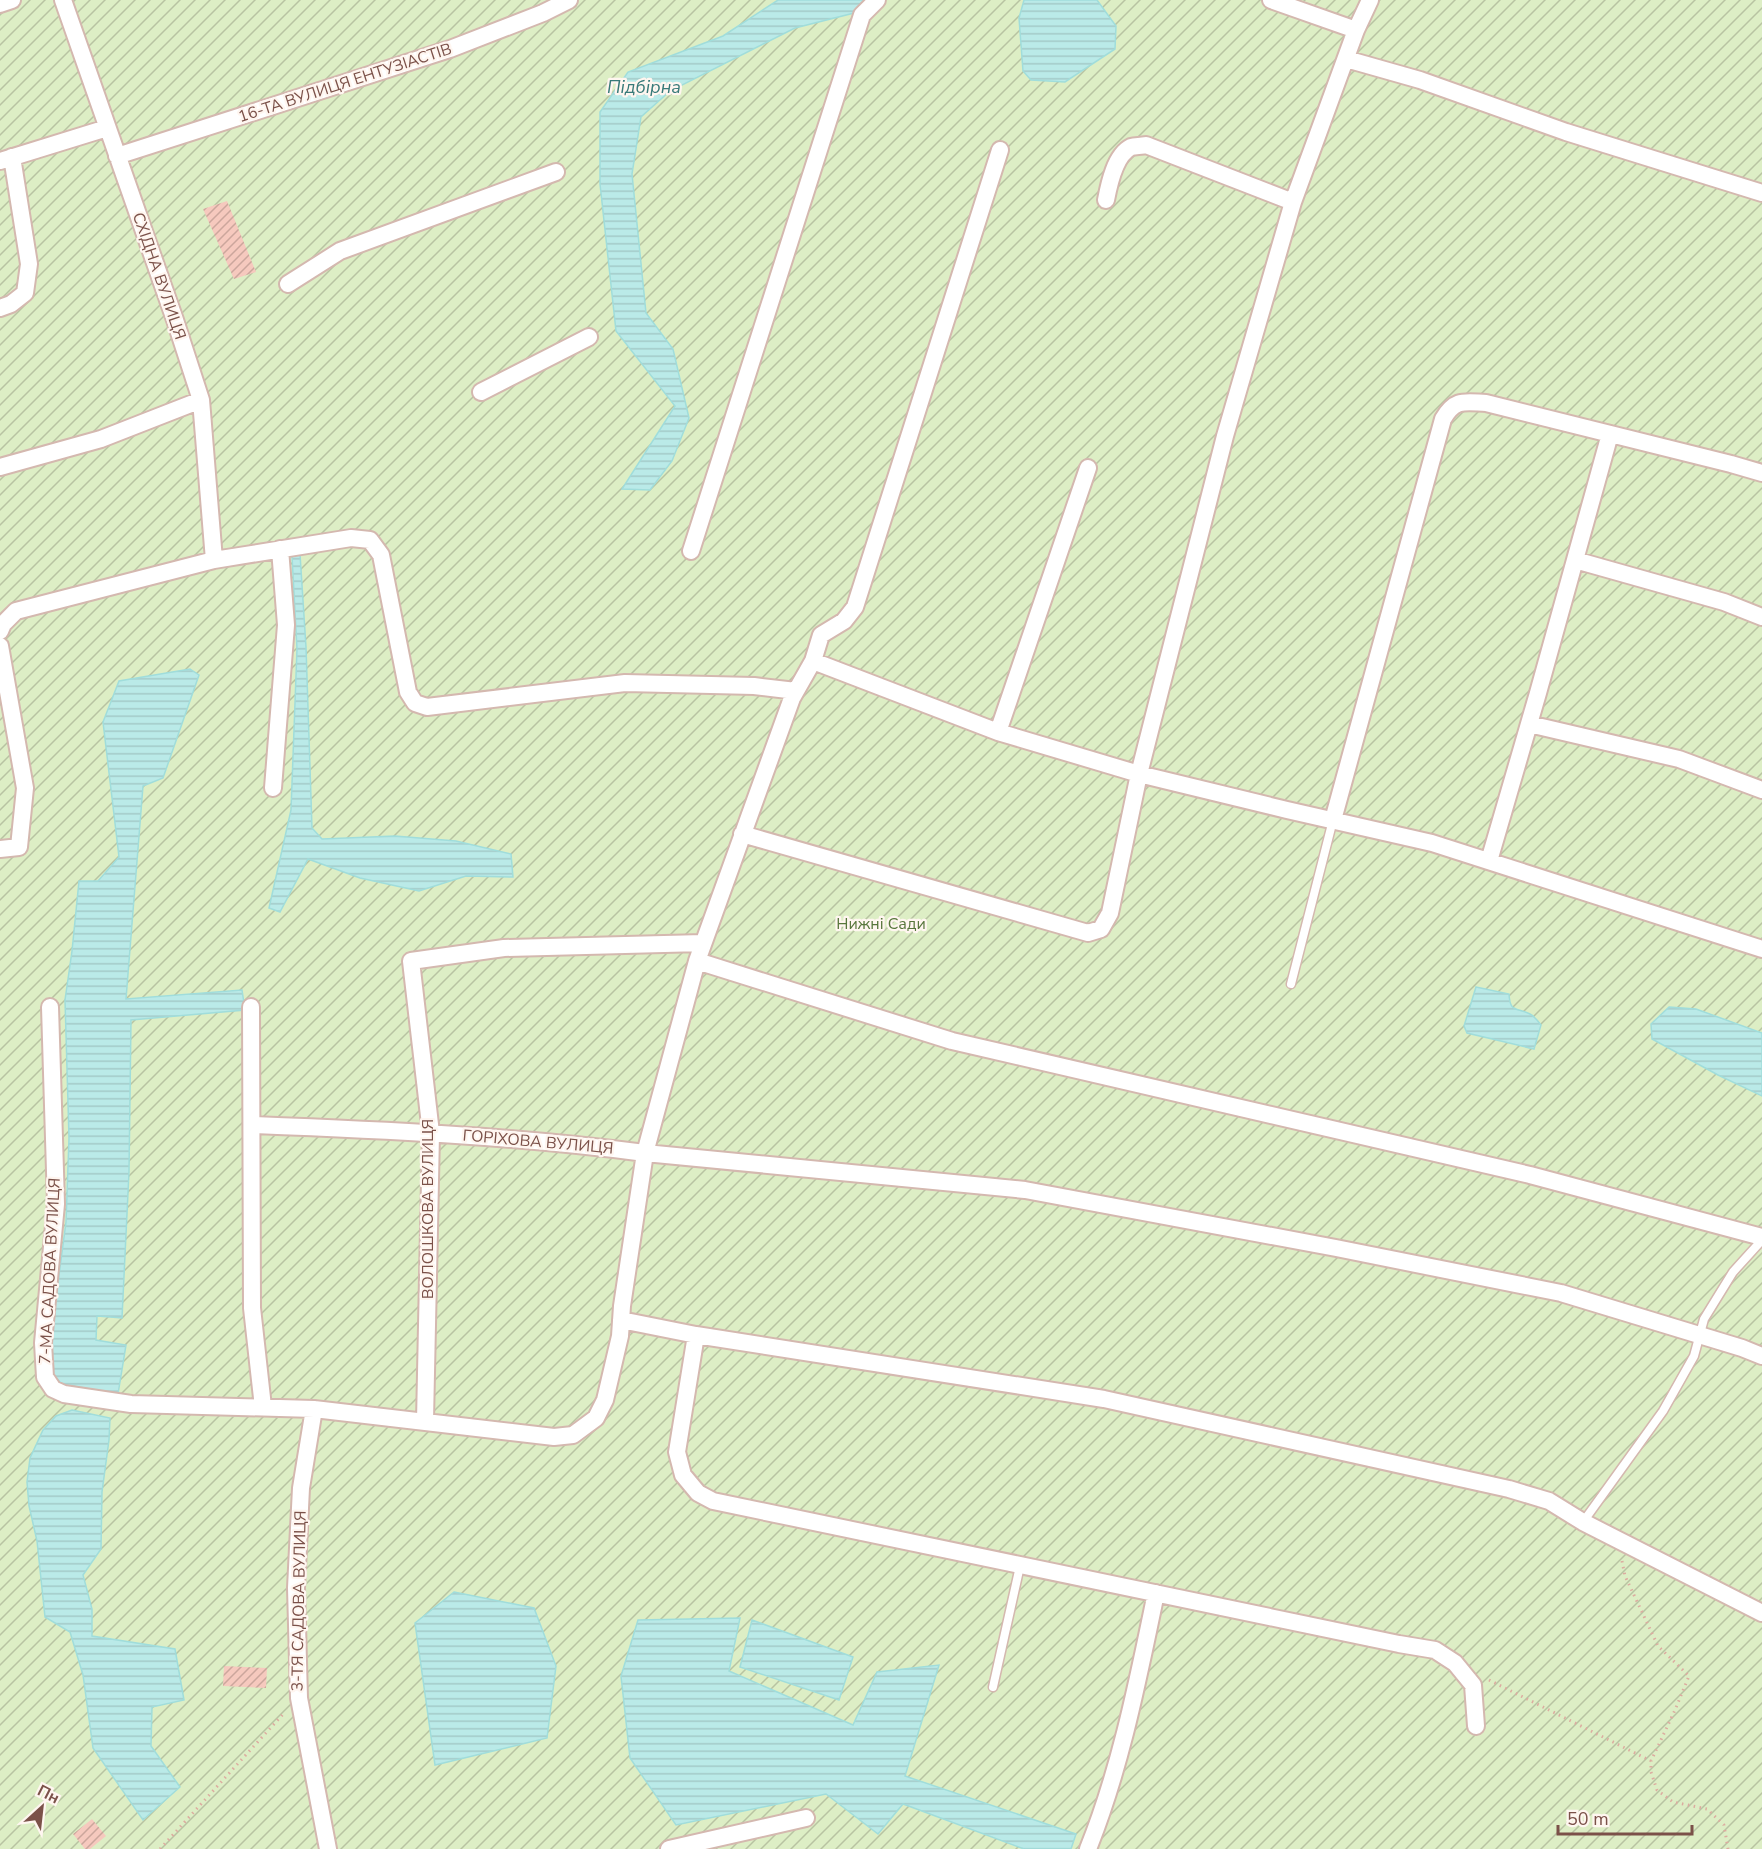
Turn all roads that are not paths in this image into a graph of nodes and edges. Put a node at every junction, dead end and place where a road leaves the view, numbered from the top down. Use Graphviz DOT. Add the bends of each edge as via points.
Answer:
graph roads {
  1 [pos="12,0"];
  2 [pos="63,0"];
  3 [pos="570,0"];
  4 [pos="877,0"];
  5 [pos="1270,0"];
  6 [pos="1370,0"];
  7 [pos="0,4"];
  8 [pos="1356,30"];
  9 [pos="1346,59"];
  10 [pos="107,128"];
  11 [pos="1000,150"];
  12 [pos="117,156"];
  13 [pos="6,159"];
  14 [pos="556,172"];
  15 [pos="1762,193"];
  16 [pos="1106,200"];
  17 [pos="1293,202"];
  18 [pos="288,284"];
  19 [pos="0,308"];
  20 [pos="589,336"];
  21 [pos="481,392"];
  22 [pos="201,400"];
  23 [pos="1610,434"];
  24 [pos="0,467"];
  25 [pos="1088,468"];
  26 [pos="1762,473"];
  27 [pos="280,549"];
  28 [pos="691,551"];
  29 [pos="214,560"];
  30 [pos="1575,560"];
  31 [pos="1762,616"];
  32 [pos="1,628"];
  33 [pos="0,646"];
  34 [pos="813,661"];
  35 [pos="796,691"];
  36 [pos="1529,724"];
  37 [pos="998,732"];
  38 [pos="1139,774"];
  39 [pos="273,788"];
  40 [pos="1762,790"];
  41 [pos="1333,820"];
  42 [pos="742,834"];
  43 [pos="0,849"];
  44 [pos="1489,861"];
  45 [pos="703,943"];
  46 [pos="1762,949"];
  47 [pos="696,961"];
  48 [pos="1291,984"];
  49 [pos="50,1007"];
  50 [pos="251,1007"];
  51 [pos="252,1125"];
  52 [pos="431,1133"];
  53 [pos="645,1152"];
  54 [pos="1762,1239"];
  55 [pos="621,1320"];
  56 [pos="696,1335"];
  57 [pos="1701,1336"];
  58 [pos="1762,1356"];
  59 [pos="263,1407"];
  60 [pos="314,1409"];
  61 [pos="425,1421"];
  62 [pos="1583,1522"];
  63 [pos="1020,1566"];
  64 [pos="1156,1593"];
  65 [pos="1762,1613"];
  66 [pos="993,1687"];
  67 [pos="1476,1726"];
  68 [pos="806,1818"];
  69 [pos="328,1849"];
  70 [pos="669,1849"];
  71 [pos="1089,1849"];
  1 -- 7 [label="street"];
  2 -- 10 [label="street, СХІДНА ВУЛИЦЯ"];
  3 -- 12 [label="street, 16-ТА ВУЛИЦЯ ЕНТУЗІАСТІВ" via="450,49"];
  4 -- 28 [label="street" via="862,15"];
  5 -- 8 [label="street"];
  6 -- 8 [label="street"];
  8 -- 9 [label="street"];
  9 -- 15 [label="street"];
  9 -- 17 [label="street"];
  10 -- 12 [label="street, СХІДНА ВУЛИЦЯ"];
  10 -- 13 [label="street"];
  11 -- 34 [label="street" via="855,608 844,621 821,635"];
  12 -- 22 [label="street, СХІДНА ВУЛИЦЯ"];
  13 -- 19 [label="street" via="29,264 25,293"];
  14 -- 18 [label="street" via="340,251"];
  16 -- 17 [label="street" via="1111,176 1121,156 1131,147 1146,146"];
  17 -- 38 [label="street" via="1225,436"];
  20 -- 21 [label="street"];
  22 -- 24 [label="street" via="100,439"];
  22 -- 29 [label="street, СХІДНА ВУЛИЦЯ"];
  23 -- 26 [label="street"];
  23 -- 30 [label="street"];
  23 -- 41 [label="street" via="1486,403 1463,401 1449,409 1443,419"];
  25 -- 37 [label="street"];
  27 -- 29 [label="street"];
  27 -- 35 [label="street" via="351,538 370,540 381,555 408,692 415,703 427,707 625,684 754,686"];
  27 -- 39 [label="street" via="286,625"];
  29 -- 32 [label="street" via="16,610"];
  30 -- 31 [label="street"];
  30 -- 36 [label="street"];
  33 -- 43 [label="street" via="25,788 19,847"];
  34 -- 35 [label="street"];
  34 -- 37 [label="street"];
  35 -- 42 [label="street"];
  36 -- 40 [label="street" via="1679,759"];
  36 -- 44 [label="street"];
  37 -- 38 [label="street"];
  38 -- 41 [label="street"];
  38 -- 42 [label="street" via="1110,913 1101,929 1088,933"];
  41 -- 44 [label="street"];
  41 -- 48 [label="lane"];
  42 -- 45 [label="street"];
  44 -- 46 [label="street"];
  45 -- 47 [label="street"];
  45 -- 52 [label="street, ВОЛОШКОВА ВУЛИЦЯ" via="504,948 411,961"];
  47 -- 53 [label="street"];
  47 -- 54 [label="street" via="952,1041 1530,1176"];
  49 -- 59 [label="street, 7-МА САДОВА ВУЛИЦЯ" via="56,1204 43,1343 45,1377 53,1389 64,1394 131,1404"];
  50 -- 51 [label="street"];
  51 -- 52 [label="street, ГОРІХОВА ВУЛИЦЯ"];
  51 -- 59 [label="street" via="252,1308"];
  52 -- 53 [label="street, ГОРІХОВА ВУЛИЦЯ"];
  52 -- 61 [label="street, ВОЛОШКОВА ВУЛИЦЯ"];
  53 -- 55 [label="street"];
  53 -- 57 [label="street, ГОРІХОВА ВУЛИЦЯ" via="1025,1190 1561,1293"];
  54 -- 57 [label="lane" via="1733,1272 1704,1319"];
  55 -- 56 [label="street"];
  55 -- 61 [label="street" via="605,1400 596,1418 573,1435 554,1437"];
  56 -- 62 [label="street" via="1104,1399 1509,1489 1549,1502"];
  56 -- 63 [label="street" via="677,1452 683,1476 698,1493 713,1501"];
  57 -- 58 [label="street, ГОРІХОВА ВУЛИЦЯ"];
  57 -- 62 [label="lane" via="1663,1411"];
  59 -- 60 [label="street"];
  60 -- 61 [label="street"];
  60 -- 69 [label="street, 3-ТЯ САДОВА ВУЛИЦЯ" via="301,1488 296,1588 299,1698"];
  62 -- 65 [label="street"];
  63 -- 64 [label="street"];
  63 -- 66 [label="lane"];
  64 -- 67 [label="street" via="1435,1650 1455,1664 1473,1685"];
  64 -- 71 [label="street" via="1134,1701"];
  68 -- 70 [label="street"];
}
